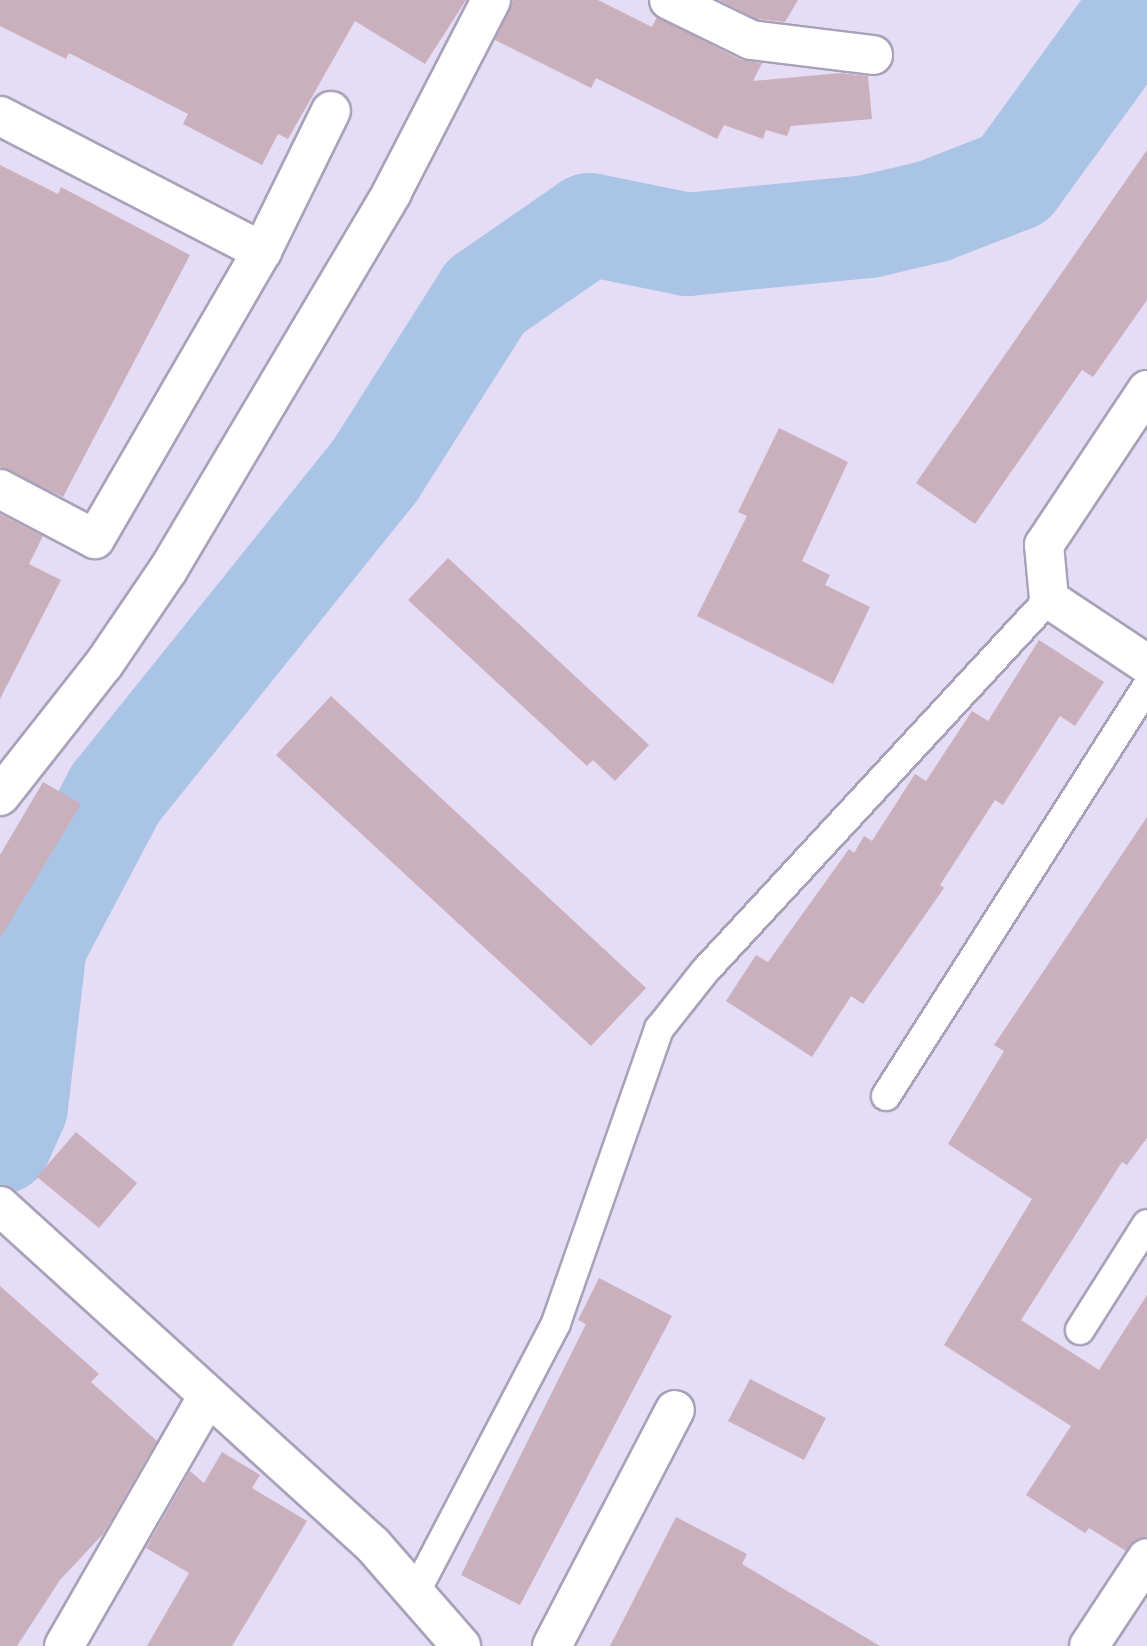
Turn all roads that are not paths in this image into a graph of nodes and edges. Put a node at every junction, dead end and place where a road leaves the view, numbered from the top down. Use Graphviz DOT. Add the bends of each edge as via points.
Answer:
graph roads {
  1 [pos="491,0"];
  2 [pos="669,0"];
  3 [pos="873,55"];
  4 [pos="331,111"];
  5 [pos="0,116"];
  6 [pos="262,251"];
  7 [pos="1147,390"];
  8 [pos="0,489"];
  9 [pos="1049,599"];
  10 [pos="1147,664"];
  11 [pos="1147,686"];
  12 [pos="0,796"];
  13 [pos="886,1096"];
  14 [pos="0,1206"];
  15 [pos="1147,1224"];
  16 [pos="1080,1330"];
  17 [pos="208,1396"];
  18 [pos="675,1410"];
  19 [pos="1147,1558"];
  20 [pos="414,1595"];
  21 [pos="64,1646"];
  22 [pos="461,1646"];
  23 [pos="552,1646"];
  24 [pos="1089,1646"];
  1 -- 12 [label="street" via="392,192 168,570 104,664"];
  2 -- 3 [label="street" via="751,40"];
  4 -- 6 [label="street"];
  5 -- 6 [label="street"];
  6 -- 8 [label="street" via="95,539"];
  7 -- 9 [label="street" via="1044,545"];
  9 -- 10 [label="street"];
  9 -- 20 [label="lane" via="705,971 659,1029 556,1323"];
  11 -- 13 [label="lane"];
  14 -- 17 [label="street"];
  15 -- 16 [label="lane"];
  17 -- 20 [label="street" via="373,1545"];
  17 -- 21 [label="street"];
  18 -- 23 [label="street"];
  19 -- 24 [label="street"];
  20 -- 22 [label="street"];
}
